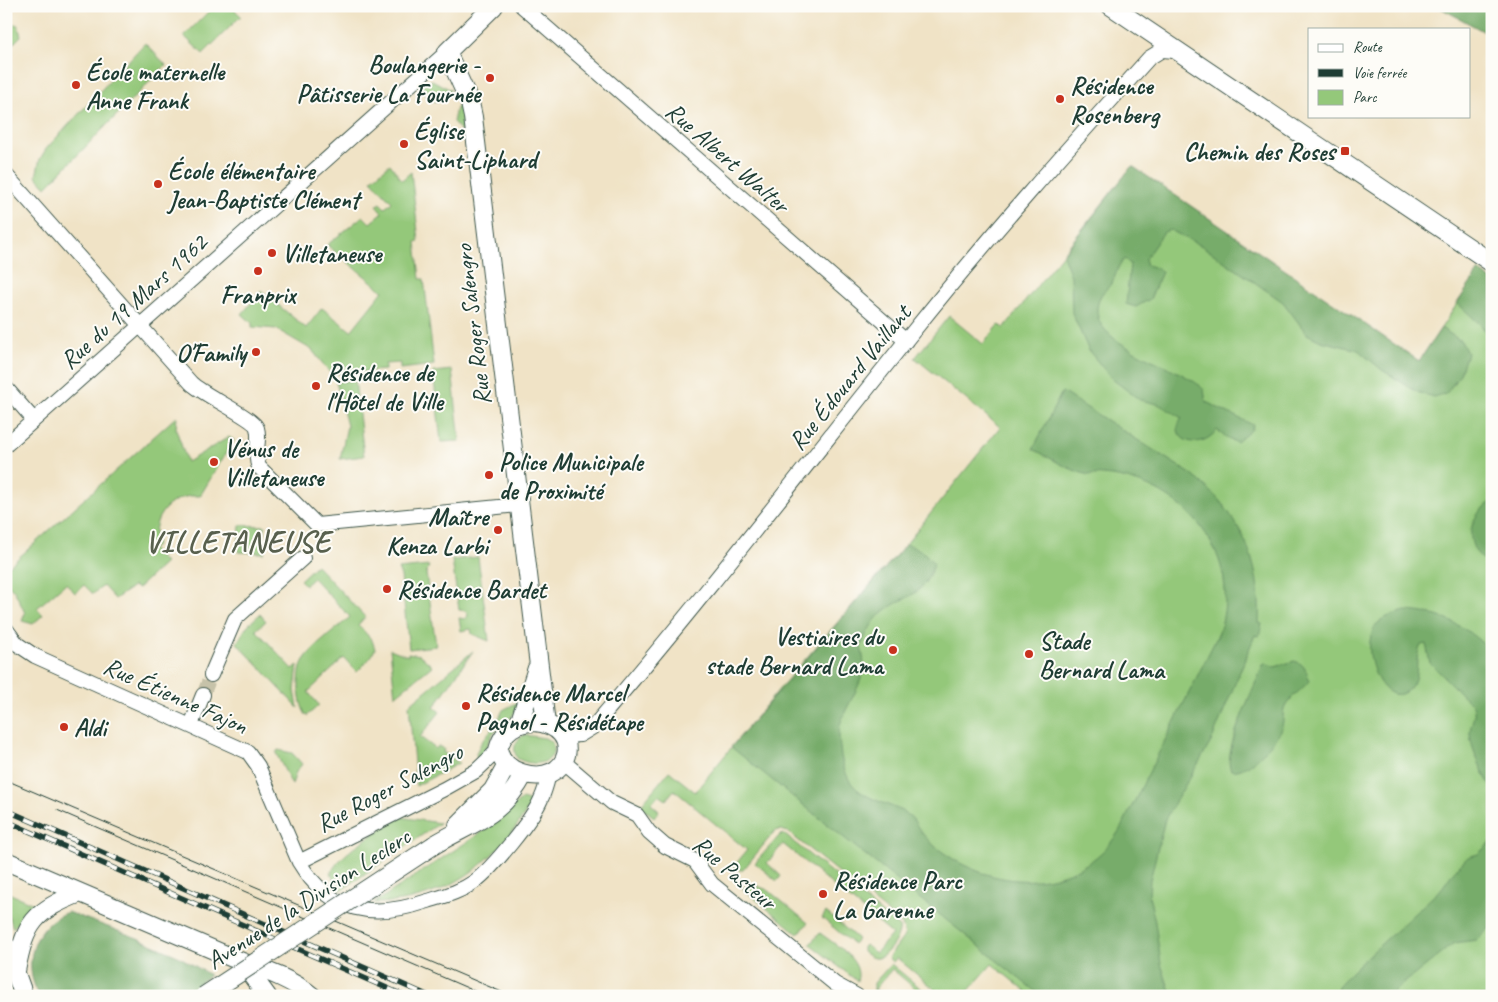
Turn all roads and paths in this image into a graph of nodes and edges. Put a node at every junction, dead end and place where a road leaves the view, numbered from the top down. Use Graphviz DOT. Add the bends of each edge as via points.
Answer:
graph roads {
  1 [pos="494,6"];
  2 [pos="522,6"];
  3 [pos="1111,6"];
  4 [pos="1175,51"];
  5 [pos="447,52"];
  6 [pos="6,175"];
  7 [pos="1492,263"];
  8 [pos="140,325"];
  9 [pos="906,341"];
  10 [pos="6,388"];
  11 [pos="34,420"];
  12 [pos="6,444"];
  13 [pos="518,505"];
  14 [pos="303,558"];
  15 [pos="6,629"];
  16 [pos="538,662"];
  17 [pos="211,675"];
  18 [pos="202,695"];
  19 [pos="518,724"];
  20 [pos="546,724"];
  21 [pos="191,725"];
  22 [pos="564,736"];
  23 [pos="498,750"];
  24 [pos="564,762"];
  25 [pos="507,765"];
  26 [pos="524,774"];
  27 [pos="549,774"];
  28 [pos="437,844"];
  29 [pos="6,861"];
  30 [pos="299,862"];
  31 [pos="80,893"];
  32 [pos="6,946"];
  33 [pos="242,962"];
  34 [pos="16,972"];
  35 [pos="24,996"];
  36 [pos="204,996"];
  37 [pos="267,996"];
  38 [pos="313,996"];
  39 [pos="318,996"];
  40 [pos="857,996"];
  1 -- 5 [label="street"];
  2 -- 9 [label="street, Rue Albert Walter"];
  3 -- 4 [label="street"];
  4 -- 7 [label="street"];
  4 -- 9 [label="street, Rue Édouard Vaillant" via="1162,50 1149,58 1008,218"];
  5 -- 8 [label="street, Rue du 19 Mars 1962"];
  5 -- 13 [label="street, Rue Roger Salengro" via="473,116"];
  6 -- 8 [label="street"];
  8 -- 11 [label="street, Rue du 19 Mars 1962"];
  8 -- 13 [label="street" via="200,391 253,421 257,431 259,467 317,524"];
  9 -- 22 [label="street, Rue Édouard Vaillant" via="707,592 599,720 584,734"];
  10 -- 11 [label="street"];
  11 -- 12 [label="street, Rue du 19 Mars 1962"];
  13 -- 16 [label="street, Rue Roger Salengro"];
  14 -- 17 [label="street" via="235,619"];
  15 -- 21 [label="street, Rue Étienne Fajon" via="17,644 35,656"];
  16 -- 19 [label="street, Rue Roger Salengro"];
  16 -- 20 [label="street, Rue Roger Salengro"];
  18 -- 21 [label="street"];
  19 -- 20 [label="street"];
  19 -- 23 [label="street" via="505,734"];
  20 -- 22 [label="street"];
  21 -- 30 [label="street, Rue Étienne Fajon" via="254,757"];
  22 -- 24 [label="street" via="567,745"];
  23 -- 25 [label="street"];
  23 -- 30 [label="street, Rue Roger Salengro" via="476,771"];
  24 -- 27 [label="street"];
  24 -- 40 [label="street, Rue Pasteur" via="612,803 637,815 665,846 695,861 712,884 835,984"];
  25 -- 26 [label="street"];
  25 -- 28 [label="street, Avenue de la Division Leclerc" via="485,800"];
  26 -- 27 [label="street"];
  26 -- 28 [label="street, Avenue de la Division Leclerc" via="513,793 493,812"];
  27 -- 30 [label="street, Rue Étienne Fajon" via="541,799 506,848 474,882 445,896 402,908 361,911 322,891"];
  28 -- 36 [label="street, Avenue de la Division Leclerc, bridge"];
  29 -- 31 [label="street"];
  31 -- 33 [label="street"];
  31 -- 34 [label="street" via="57,903 28,926"];
  32 -- 34 [label="street"];
  33 -- 37 [label="street"];
  33 -- 38 [label="street" via="297,984"];
  34 -- 35 [label="street"];
  38 -- 39 [label="street"];
}
